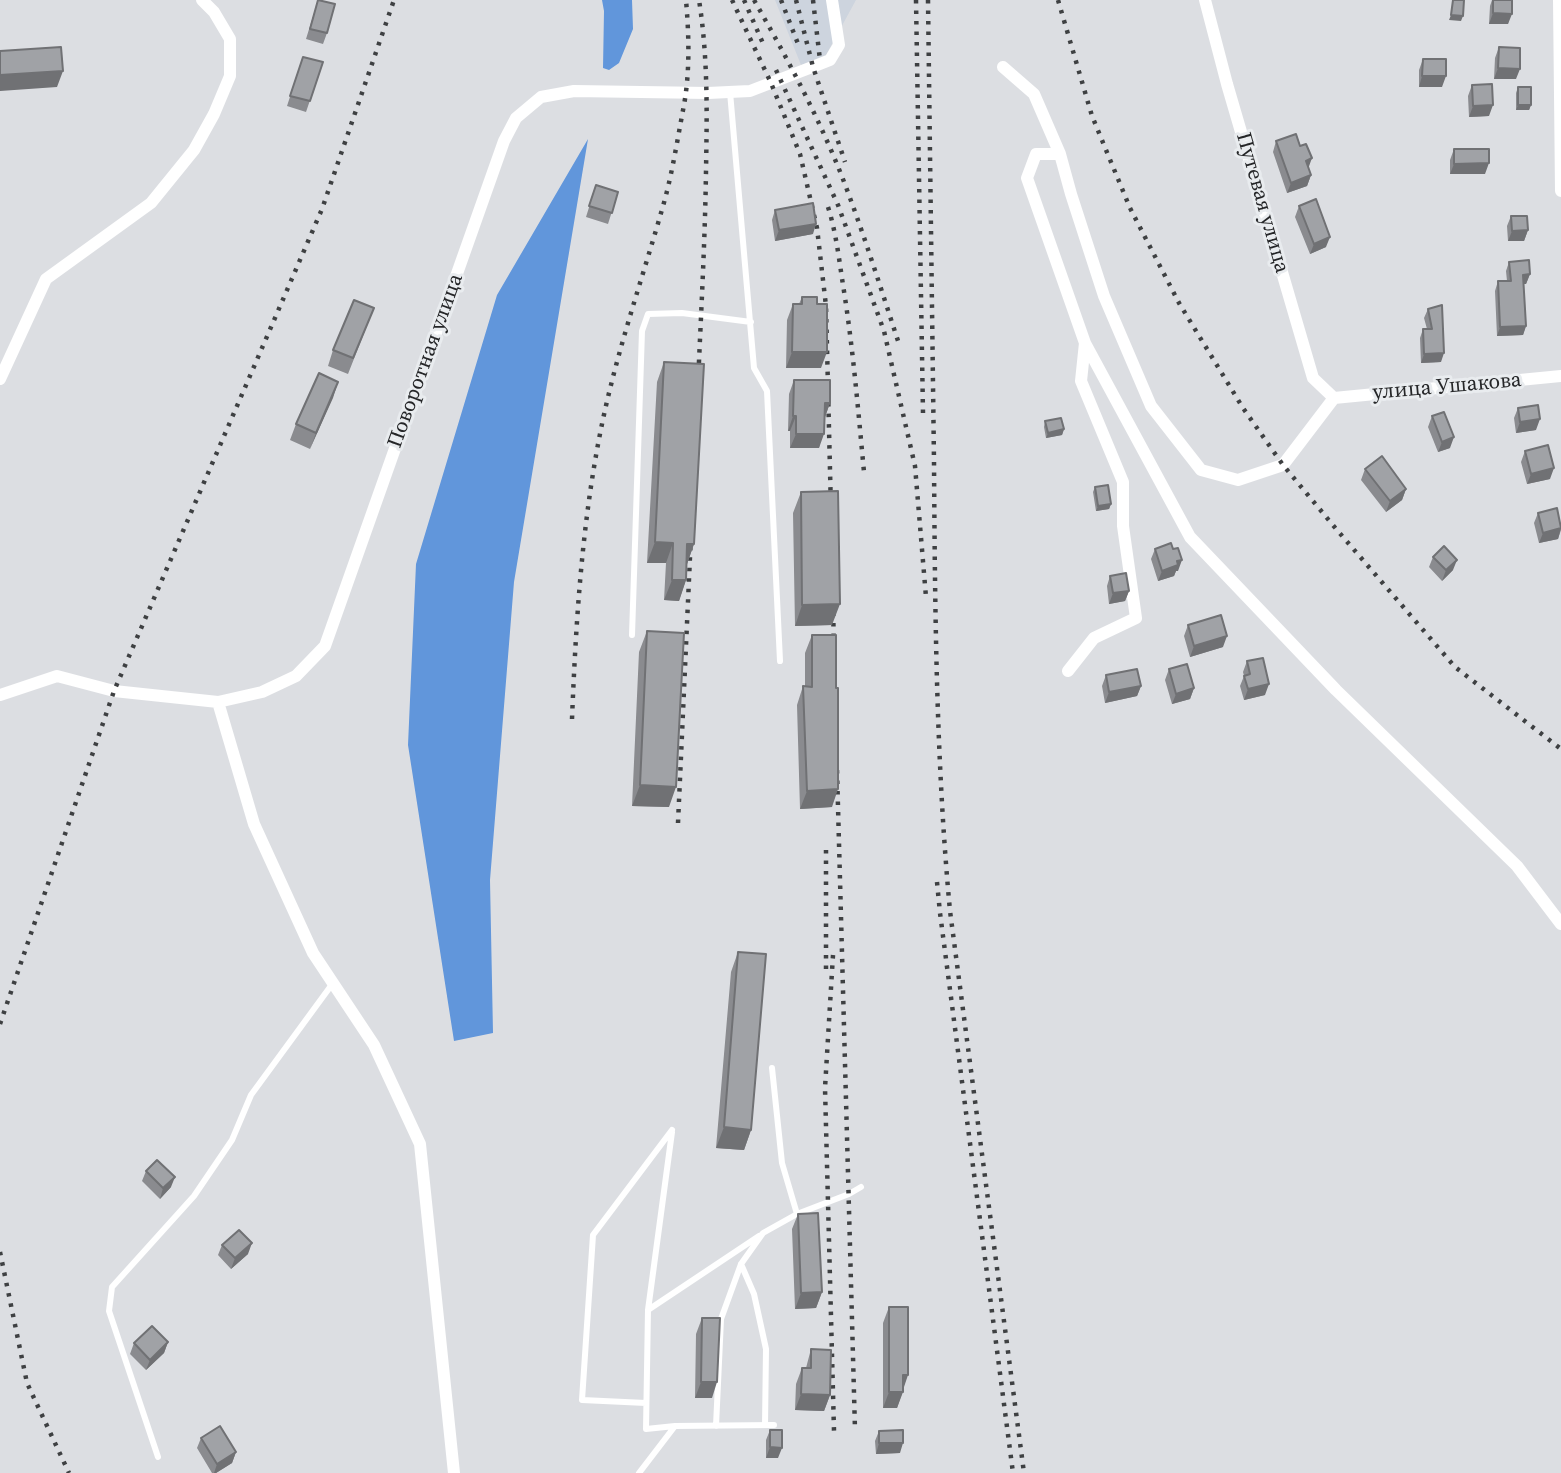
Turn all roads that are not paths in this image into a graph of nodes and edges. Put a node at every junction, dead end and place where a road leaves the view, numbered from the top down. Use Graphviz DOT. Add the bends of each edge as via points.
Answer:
graph roads {
  1 [pos="202,0"];
  2 [pos="832,0"];
  3 [pos="1205,0"];
  4 [pos="1559,0"];
  5 [pos="1003,67"];
  6 [pos="730,92"];
  7 [pos="1060,154"];
  8 [pos="1561,191"];
  9 [pos="751,322"];
  10 [pos="1085,343"];
  11 [pos="1561,376"];
  12 [pos="0,379"];
  13 [pos="1334,398"];
  14 [pos="632,635"];
  15 [pos="780,661"];
  16 [pos="1068,671"];
  17 [pos="0,695"];
  18 [pos="218,702"];
  19 [pos="1561,924"];
  20 [pos="333,982"];
  21 [pos="772,1068"];
  22 [pos="861,1187"];
  23 [pos="797,1214"];
  24 [pos="763,1233"];
  25 [pos="741,1264"];
  26 [pos="648,1310"];
  27 [pos="646,1403"];
  28 [pos="765,1425"];
  29 [pos="774,1425"];
  30 [pos="675,1426"];
  31 [pos="716,1426"];
  32 [pos="158,1457"];
  33 [pos="454,1473"];
  34 [pos="639,1473"];
  1 -- 12 [label="street" via="230,39 230,76 214,114 194,149 151,203 46,279"];
  2 -- 6 [label="street, Поворотная улица" via="839,45 830,60 750,91"];
  3 -- 13 [label="street, Путевая улица" via="1313,378"];
  4 -- 8 [label="street"];
  5 -- 7 [label="street" via="1034,94"];
  6 -- 9 [label="lane"];
  6 -- 18 [label="street, Поворотная улица" via="574,91 541,97 516,118 325,646 296,676 262,692"];
  7 -- 10 [label="street" via="1036,154 1027,178"];
  7 -- 13 [label="street" via="1104,296 1151,407 1201,470 1238,480 1283,465"];
  9 -- 14 [label="lane" via="682,313 648,314 642,331"];
  9 -- 15 [label="lane" via="754,368 767,391"];
  10 -- 16 [label="street" via="1082,381 1123,482 1123,527 1136,618 1094,638"];
  10 -- 19 [label="street" via="1190,537 1336,690 1517,866"];
  11 -- 13 [label="street, улица Ушакова"];
  17 -- 18 [label="street, Поворотная улица" via="57,676 114,691"];
  18 -- 20 [label="street" via="254,824 313,953"];
  20 -- 32 [label="lane" via="251,1095 232,1140 194,1196 112,1287 109,1311"];
  20 -- 33 [label="street" via="374,1045 420,1144"];
  21 -- 23 [label="lane" via="782,1163"];
  22 -- 23 [label="lane"];
  23 -- 24 [label="lane"];
  24 -- 25 [label="lane"];
  24 -- 26 [label="lane"];
  25 -- 28 [label="lane" via="754,1294 766,1349"];
  25 -- 31 [label="lane" via="721,1319"];
  26 -- 27 [label="lane"];
  26 -- 27 [label="lane" via="672,1130 593,1235 582,1400"];
  27 -- 30 [label="lane" via="646,1429"];
  28 -- 29 [label="lane"];
  28 -- 31 [label="lane"];
  30 -- 31 [label="lane"];
  30 -- 34 [label="lane"];
}
